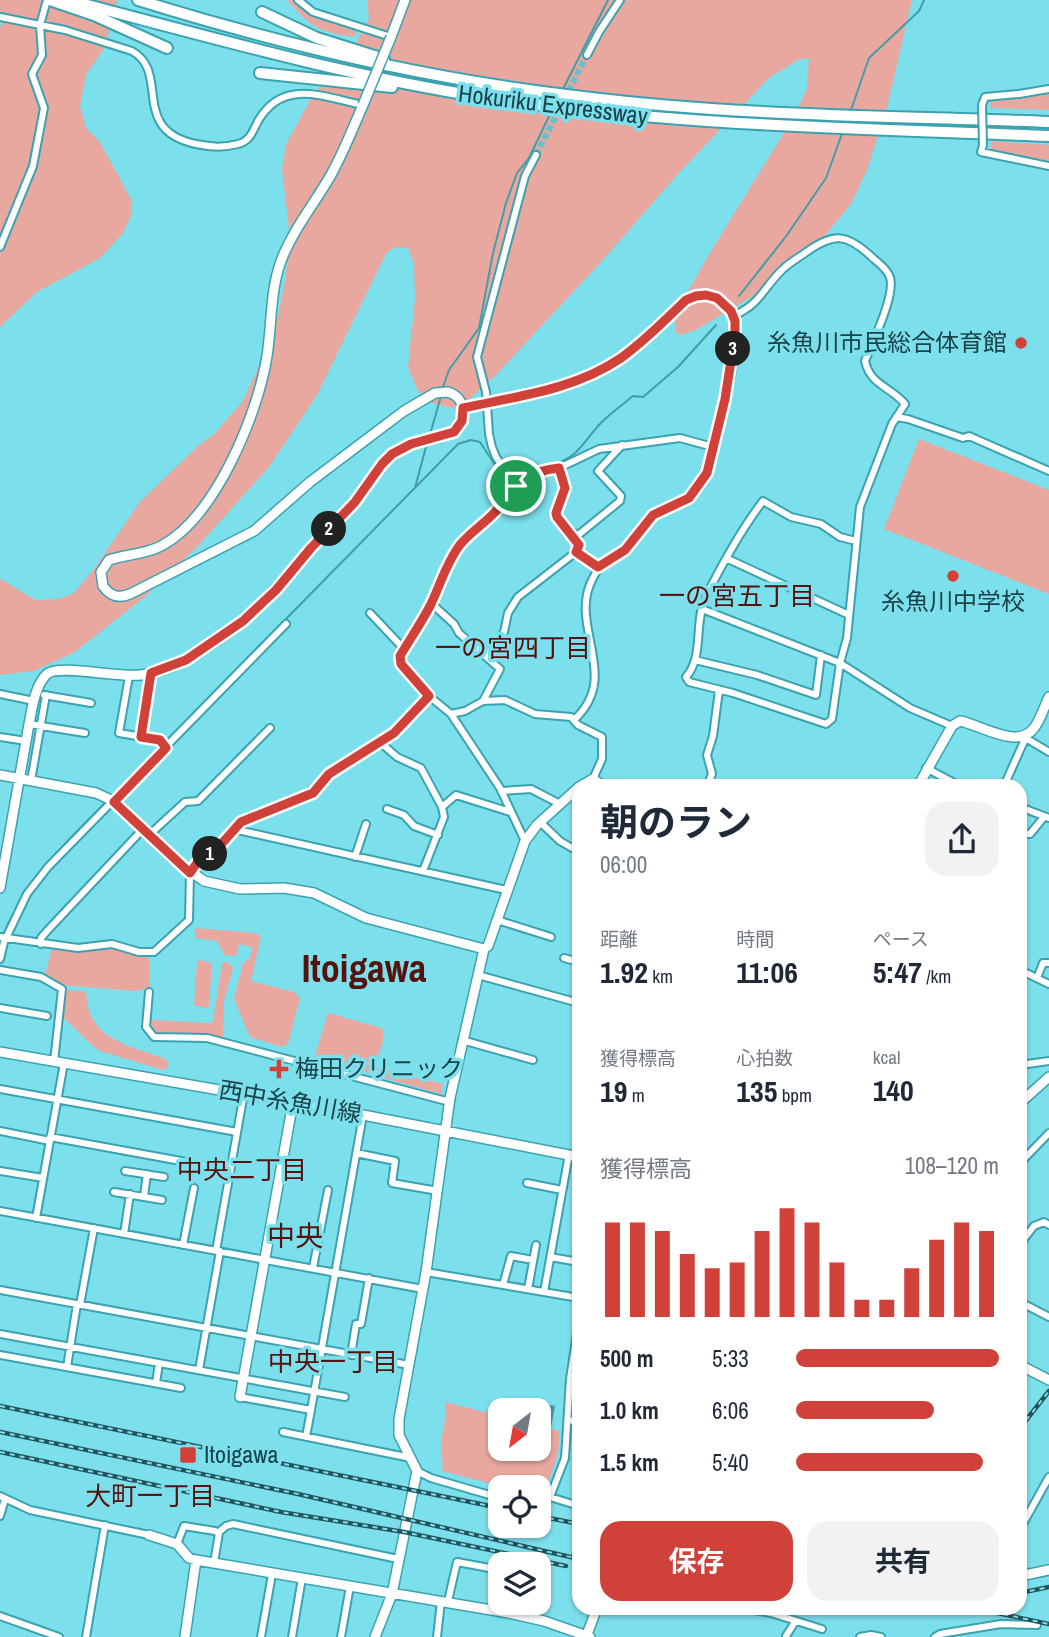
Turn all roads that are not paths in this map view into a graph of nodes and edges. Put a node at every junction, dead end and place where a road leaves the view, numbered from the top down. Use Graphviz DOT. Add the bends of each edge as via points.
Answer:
graph roads {
  1 [pos="48,0"];
  2 [pos="68,0"];
  3 [pos="138,0"];
  4 [pos="298,0"];
  5 [pos="405,0"];
  6 [pos="620,0"];
  7 [pos="262,12"];
  8 [pos="0,18"];
  9 [pos="40,25"];
  10 [pos="391,37"];
  11 [pos="167,48"];
  12 [pos="587,55"];
  13 [pos="260,73"];
  14 [pos="524,89"];
  15 [pos="1049,89"];
  16 [pos="464,94"];
  17 [pos="363,105"];
  18 [pos="1049,122"];
  19 [pos="1049,136"];
  20 [pos="536,155"];
  21 [pos="1049,166"];
  22 [pos="0,247"];
  23 [pos="733,316"];
  24 [pos="487,403"];
  25 [pos="463,408"];
  26 [pos="897,417"];
  27 [pos="622,445"];
  28 [pos="713,447"];
  29 [pos="559,468"];
  30 [pos="1049,471"];
  31 [pos="516,486"];
  32 [pos="570,533"];
  33 [pos="856,541"];
  34 [pos="576,552"];
  35 [pos="728,559"];
  36 [pos="598,567"];
  37 [pos="431,603"];
  38 [pos="702,608"];
  39 [pos="370,613"];
  40 [pos="849,615"];
  41 [pos="286,624"];
  42 [pos="404,649"];
  43 [pos="487,656"];
  44 [pos="821,656"];
  45 [pos="695,660"];
  46 [pos="840,663"];
  47 [pos="151,673"];
  48 [pos="130,676"];
  49 [pos="719,690"];
  50 [pos="0,694"];
  51 [pos="429,696"];
  52 [pos="39,697"];
  53 [pos="1049,697"];
  54 [pos="483,701"];
  55 [pos="90,703"];
  56 [pos="451,714"];
  57 [pos="575,719"];
  58 [pos="29,724"];
  59 [pos="41,726"];
  60 [pos="952,726"];
  61 [pos="270,728"];
  62 [pos="85,733"];
  63 [pos="0,737"];
  64 [pos="141,737"];
  65 [pos="1024,738"];
  66 [pos="26,741"];
  67 [pos="382,743"];
  68 [pos="166,748"];
  69 [pos="1049,752"];
  70 [pos="926,768"];
  71 [pos="0,775"];
  72 [pos="19,779"];
  73 [pos="593,779"];
  74 [pos="710,779"];
  75 [pos="921,779"];
  76 [pos="947,779"];
  77 [pos="1007,779"];
  78 [pos="31,781"];
  79 [pos="501,791"];
  80 [pos="572,794"];
  81 [pos="114,802"];
  82 [pos="560,804"];
  83 [pos="442,807"];
  84 [pos="387,809"];
  85 [pos="1027,810"];
  86 [pos="510,812"];
  87 [pos="1046,817"];
  88 [pos="540,822"];
  89 [pos="366,824"];
  90 [pos="233,829"];
  91 [pos="146,832"];
  92 [pos="1027,834"];
  93 [pos="438,835"];
  94 [pos="525,841"];
  95 [pos="572,848"];
  96 [pos="355,857"];
  97 [pos="424,871"];
  98 [pos="190,873"];
  99 [pos="0,888"];
  100 [pos="506,890"];
  101 [pos="496,920"];
  102 [pos="551,937"];
  103 [pos="4,938"];
  104 [pos="41,944"];
  105 [pos="484,948"];
  106 [pos="564,958"];
  107 [pos="0,959"];
  108 [pos="572,961"];
  109 [pos="1049,963"];
  110 [pos="0,970"];
  111 [pos="1027,973"];
  112 [pos="478,975"];
  113 [pos="1037,978"];
  114 [pos="1049,984"];
  115 [pos="149,992"];
  116 [pos="572,1001"];
  117 [pos="0,1008"];
  118 [pos="47,1016"];
  119 [pos="462,1040"];
  120 [pos="0,1052"];
  121 [pos="533,1060"];
  122 [pos="1049,1061"];
  123 [pos="59,1062"];
  124 [pos="1027,1065"];
  125 [pos="1049,1077"];
  126 [pos="0,1089"];
  127 [pos="244,1093"];
  128 [pos="1027,1097"];
  129 [pos="57,1100"];
  130 [pos="293,1102"];
  131 [pos="450,1102"];
  132 [pos="363,1115"];
  133 [pos="0,1131"];
  134 [pos="447,1131"];
  135 [pos="237,1132"];
  136 [pos="1049,1133"];
  137 [pos="50,1139"];
  138 [pos="356,1153"];
  139 [pos="569,1154"];
  140 [pos="572,1155"];
  141 [pos="1027,1156"];
  142 [pos="230,1170"];
  143 [pos="0,1171"];
  144 [pos="125,1171"];
  145 [pos="147,1174"];
  146 [pos="164,1177"];
  147 [pos="43,1178"];
  148 [pos="527,1183"];
  149 [pos="194,1188"];
  150 [pos="328,1190"];
  151 [pos="562,1190"];
  152 [pos="438,1191"];
  153 [pos="114,1192"];
  154 [pos="130,1194"];
  155 [pos="144,1196"];
  156 [pos="162,1200"];
  157 [pos="0,1211"];
  158 [pos="36,1217"];
  159 [pos="1049,1224"];
  160 [pos="94,1228"];
  161 [pos="124,1234"];
  162 [pos="1027,1235"];
  163 [pos="183,1245"];
  164 [pos="536,1245"];
  165 [pos="218,1251"];
  166 [pos="550,1257"];
  167 [pos="265,1259"];
  168 [pos="533,1260"];
  169 [pos="572,1261"];
  170 [pos="313,1268"];
  171 [pos="335,1272"];
  172 [pos="426,1272"];
  173 [pos="369,1278"];
  174 [pos="503,1285"];
  175 [pos="423,1289"];
  176 [pos="528,1289"];
  177 [pos="0,1290"];
  178 [pos="544,1292"];
  179 [pos="572,1297"];
  180 [pos="79,1305"];
  181 [pos="1027,1306"];
  182 [pos="1049,1317"];
  183 [pos="206,1329"];
  184 [pos="0,1334"];
  185 [pos="251,1337"];
  186 [pos="71,1347"];
  187 [pos="323,1351"];
  188 [pos="0,1355"];
  189 [pos="351,1355"];
  190 [pos="159,1363"];
  191 [pos="410,1365"];
  192 [pos="572,1366"];
  193 [pos="67,1367"];
  194 [pos="1027,1369"];
  195 [pos="199,1370"];
  196 [pos="243,1378"];
  197 [pos="570,1379"];
  198 [pos="1049,1380"];
  199 [pos="156,1383"];
  200 [pos="181,1388"];
  201 [pos="314,1391"];
  202 [pos="240,1397"];
  203 [pos="345,1397"];
  204 [pos="311,1410"];
  205 [pos="568,1420"];
  206 [pos="572,1421"];
  207 [pos="283,1432"];
  208 [pos="306,1437"];
  209 [pos="411,1458"];
  210 [pos="417,1471"];
  211 [pos="1049,1477"];
  212 [pos="488,1494"];
  213 [pos="3,1497"];
  214 [pos="551,1497"];
  215 [pos="572,1504"];
  216 [pos="0,1516"];
  217 [pos="1027,1517"];
  218 [pos="105,1525"];
  219 [pos="218,1533"];
  220 [pos="149,1535"];
  221 [pos="177,1544"];
  222 [pos="398,1559"];
  223 [pos="196,1560"];
  224 [pos="214,1563"];
  225 [pos="488,1568"];
  226 [pos="1049,1570"];
  227 [pos="272,1574"];
  228 [pos="1027,1575"];
  229 [pos="302,1578"];
  230 [pos="350,1586"];
  231 [pos="391,1594"];
  232 [pos="444,1601"];
  233 [pos="532,1615"];
  234 [pos="594,1615"];
  235 [pos="776,1615"];
  236 [pos="0,1616"];
  237 [pos="532,1618"];
  238 [pos="795,1622"];
  239 [pos="1037,1625"];
  240 [pos="822,1629"];
  241 [pos="587,1636"];
  242 [pos="59,1637"];
  243 [pos="86,1637"];
  244 [pos="185,1637"];
  245 [pos="261,1637"];
  246 [pos="292,1637"];
  247 [pos="341,1637"];
  248 [pos="375,1637"];
  249 [pos="437,1637"];
  250 [pos="787,1637"];
  251 [pos="860,1637"];
  252 [pos="881,1637"];
  253 [pos="935,1637"];
  1 -- 9 [label="street"];
  1 -- 11 [label="highway"];
  2 -- 16 [label="highway, Hokuriku Expressway" via="344,70"];
  3 -- 14 [label="highway, Hokuriku Expressway" via="365,61"];
  4 -- 10 [label="street" via="313,12"];
  5 -- 10 [label="street"];
  6 -- 12 [label="street"];
  7 -- 14 [label="highway" via="346,48"];
  8 -- 9 [label="street"];
  9 -- 17 [label="street" via="140,55 161,124 184,141 220,149 244,142 271,103 290,93"];
  9 -- 22 [label="street" via="42,55 32,74 44,108 33,166"];
  10 -- 17 [label="street, bridge"];
  13 -- 16 [label="highway"];
  14 -- 18 [label="highway, Hokuriku Expressway" via="699,108"];
  15 -- 21 [label="street, bridge" via="985,97 981,152"];
  16 -- 19 [label="highway, Hokuriku Expressway" via="686,120"];
  17 -- 25 [label="street" via="341,157 281,261 261,385 225,471 188,526 170,541 151,551 109,560 101,572 103,586 113,596 122,597 254,531 321,474 435,393 454,394"];
  20 -- 24 [label="street" via="525,176 477,357"];
  23 -- 24 [label="street" via="717,298 696,296 602,370 565,386"];
  23 -- 26 [label="street" via="749,309 782,269 824,240 840,237 850,241 889,275 891,294 865,361 874,380 904,401"];
  23 -- 28 [label="street" via="735,335"];
  24 -- 25 [label="street"];
  24 -- 31 [label="street" via="492,447"];
  25 -- 47 [label="street" via="462,421 454,432 392,454 355,502 243,621 186,660"];
  26 -- 30 [label="street" via="962,438 969,436"];
  26 -- 33 [label="street" via="860,507"];
  27 -- 28 [label="street" via="680,438"];
  27 -- 29 [label="street" via="598,449"];
  27 -- 32 [label="street" via="598,471 621,496 620,501 577,536"];
  28 -- 36 [label="street" via="707,473 694,493 653,515 625,550"];
  29 -- 31 [label="street" via="541,470"];
  29 -- 32 [label="street" via="565,488 556,513"];
  31 -- 37 [label="street" via="462,543 443,572"];
  32 -- 34 [label="street" via="579,545"];
  33 -- 35 [label="street" via="821,524 791,517 763,501"];
  33 -- 40 [label="street"];
  34 -- 36 [label="street"];
  34 -- 43 [label="street" via="518,597 504,632"];
  35 -- 38 [label="street"];
  35 -- 40 [label="street"];
  36 -- 57 [label="street" via="589,584 586,615 596,681 590,700"];
  37 -- 42 [label="street"];
  37 -- 43 [label="street"];
  38 -- 44 [label="street"];
  38 -- 45 [label="street"];
  39 -- 42 [label="street"];
  40 -- 46 [label="street"];
  41 -- 68 [label="street"];
  42 -- 51 [label="street" via="401,664"];
  43 -- 54 [label="street" via="500,669"];
  44 -- 45 [label="street" via="816,695"];
  44 -- 46 [label="street"];
  45 -- 49 [label="street" via="689,682"];
  46 -- 49 [label="street" via="832,719 826,724"];
  46 -- 60 [label="street" via="910,708"];
  47 -- 48 [label="street"];
  47 -- 64 [label="street"];
  48 -- 52 [label="street" via="58,670 46,675"];
  48 -- 64 [label="street" via="119,733"];
  49 -- 74 [label="street" via="707,755"];
  50 -- 52 [label="street"];
  51 -- 56 [label="street"];
  51 -- 67 [label="street"];
  52 -- 55 [label="street"];
  52 -- 58 [label="street"];
  52 -- 59 [label="street"];
  53 -- 65 [label="street"];
  54 -- 56 [label="street"];
  54 -- 57 [label="street" via="505,700 535,714"];
  56 -- 79 [label="street"];
  57 -- 73 [label="street" via="602,737 602,759"];
  58 -- 59 [label="street"];
  58 -- 66 [label="street"];
  59 -- 62 [label="street"];
  59 -- 78 [label="street"];
  60 -- 65 [label="street" via="961,721"];
  60 -- 70 [label="street"];
  61 -- 91 [label="street" via="198,801 185,802"];
  63 -- 66 [label="street"];
  64 -- 68 [label="street" via="160,740"];
  65 -- 69 [label="street"];
  65 -- 77 [label="street"];
  66 -- 72 [label="street"];
  67 -- 83 [label="street" via="397,757 421,768"];
  67 -- 90 [label="street" via="329,774 313,793"];
  68 -- 81 [label="street"];
  70 -- 75 [label="street"];
  70 -- 76 [label="street"];
  71 -- 72 [label="street"];
  72 -- 78 [label="street"];
  72 -- 99 [label="street"];
  78 -- 81 [label="street" via="96,793"];
  79 -- 82 [label="street" via="531,789"];
  79 -- 86 [label="street"];
  80 -- 82 [label="street"];
  81 -- 91 [label="street"];
  81 -- 103 [label="street" via="48,867"];
  82 -- 88 [label="street"];
  83 -- 86 [label="street" via="456,795"];
  83 -- 93 [label="street"];
  84 -- 93 [label="street"];
  85 -- 87 [label="street"];
  86 -- 94 [label="street"];
  87 -- 92 [label="street"];
  88 -- 94 [label="street"];
  88 -- 95 [label="street"];
  89 -- 96 [label="street"];
  90 -- 96 [label="street"];
  90 -- 98 [label="street"];
  91 -- 98 [label="street"];
  91 -- 104 [label="street" via="47,931"];
  93 -- 97 [label="street"];
  94 -- 100 [label="street"];
  96 -- 97 [label="street"];
  97 -- 100 [label="street"];
  98 -- 104 [label="street" via="189,920 154,952 112,944 78,948"];
  98 -- 105 [label="street" via="228,888 314,893 366,918"];
  100 -- 101 [label="street"];
  101 -- 102 [label="street"];
  101 -- 105 [label="street"];
  103 -- 104 [label="street"];
  103 -- 107 [label="street"];
  105 -- 112 [label="street"];
  106 -- 108 [label="street"];
  109 -- 113 [label="street" via="1043,963"];
  110 -- 123 [label="street" via="41,977 62,989"];
  111 -- 113 [label="street"];
  112 -- 116 [label="street"];
  112 -- 119 [label="street"];
  113 -- 114 [label="street"];
  115 -- 131 [label="street" via="146,1027 154,1037 207,1038"];
  117 -- 118 [label="street"];
  119 -- 121 [label="street"];
  119 -- 131 [label="street"];
  120 -- 123 [label="street, 西中糸魚川線"];
  122 -- 124 [label="street"];
  123 -- 127 [label="street, 西中糸魚川線"];
  123 -- 129 [label="street"];
  125 -- 128 [label="street"];
  126 -- 129 [label="street"];
  127 -- 130 [label="street, 西中糸魚川線"];
  127 -- 135 [label="street"];
  129 -- 135 [label="street"];
  129 -- 137 [label="street"];
  130 -- 132 [label="street, 西中糸魚川線"];
  130 -- 167 [label="street"];
  131 -- 134 [label="street"];
  132 -- 134 [label="street, 西中糸魚川線"];
  132 -- 138 [label="street"];
  133 -- 137 [label="street"];
  134 -- 139 [label="street, 西中糸魚川線"];
  134 -- 152 [label="street"];
  135 -- 142 [label="street"];
  136 -- 141 [label="street"];
  137 -- 142 [label="street"];
  137 -- 147 [label="street"];
  138 -- 152 [label="street" via="395,1161 392,1183"];
  138 -- 171 [label="street"];
  139 -- 140 [label="street, 西中糸魚川線"];
  139 -- 151 [label="street"];
  142 -- 165 [label="street"];
  143 -- 147 [label="street"];
  144 -- 145 [label="street"];
  145 -- 146 [label="street"];
  145 -- 155 [label="street"];
  147 -- 158 [label="street"];
  148 -- 151 [label="street"];
  149 -- 163 [label="street"];
  150 -- 170 [label="street"];
  151 -- 166 [label="street"];
  152 -- 172 [label="street"];
  153 -- 154 [label="street"];
  154 -- 155 [label="street"];
  154 -- 161 [label="street"];
  155 -- 156 [label="street"];
  157 -- 158 [label="street"];
  158 -- 160 [label="street"];
  159 -- 162 [label="street" via="1034,1226"];
  160 -- 161 [label="street"];
  160 -- 180 [label="street"];
  161 -- 163 [label="street"];
  163 -- 165 [label="street"];
  164 -- 168 [label="street"];
  165 -- 167 [label="street"];
  165 -- 183 [label="street"];
  166 -- 169 [label="street"];
  166 -- 178 [label="street"];
  167 -- 170 [label="street"];
  167 -- 185 [label="street"];
  168 -- 174 [label="street" via="511,1256"];
  168 -- 176 [label="street"];
  170 -- 171 [label="street"];
  171 -- 173 [label="street"];
  171 -- 187 [label="street"];
  172 -- 174 [label="street"];
  172 -- 175 [label="street"];
  173 -- 175 [label="street"];
  173 -- 189 [label="street"];
  174 -- 176 [label="street"];
  175 -- 191 [label="street"];
  176 -- 178 [label="street"];
  177 -- 180 [label="street"];
  178 -- 179 [label="street"];
  180 -- 183 [label="street"];
  180 -- 186 [label="street"];
  181 -- 182 [label="street"];
  183 -- 185 [label="street"];
  183 -- 195 [label="street"];
  184 -- 186 [label="street"];
  185 -- 187 [label="street"];
  185 -- 196 [label="street"];
  186 -- 190 [label="street"];
  186 -- 193 [label="street"];
  187 -- 189 [label="street"];
  187 -- 201 [label="street"];
  188 -- 193 [label="street"];
  189 -- 191 [label="street"];
  190 -- 195 [label="street"];
  190 -- 199 [label="street"];
  191 -- 209 [label="street" via="399,1429"];
  192 -- 197 [label="street"];
  193 -- 199 [label="street"];
  194 -- 198 [label="street"];
  195 -- 196 [label="street"];
  196 -- 201 [label="street"];
  196 -- 202 [label="street"];
  197 -- 205 [label="street"];
  199 -- 200 [label="street"];
  201 -- 203 [label="street"];
  201 -- 204 [label="street"];
  202 -- 204 [label="street"];
  204 -- 208 [label="street"];
  205 -- 206 [label="street"];
  205 -- 214 [label="street" via="565,1458"];
  207 -- 208 [label="street"];
  208 -- 209 [label="street"];
  209 -- 210 [label="street"];
  210 -- 212 [label="street"];
  210 -- 222 [label="street"];
  211 -- 217 [label="street"];
  213 -- 216 [label="street"];
  213 -- 218 [label="street" via="30,1510"];
  214 -- 215 [label="street"];
  218 -- 220 [label="street"];
  218 -- 243 [label="street"];
  219 -- 221 [label="street" via="184,1526"];
  219 -- 222 [label="street" via="233,1524"];
  219 -- 224 [label="street"];
  220 -- 221 [label="street"];
  221 -- 223 [label="street"];
  222 -- 231 [label="street"];
  223 -- 224 [label="street"];
  223 -- 244 [label="street"];
  224 -- 227 [label="street"];
  225 -- 232 [label="street" via="457,1562"];
  226 -- 228 [label="street"];
  227 -- 229 [label="street"];
  227 -- 245 [label="street"];
  229 -- 230 [label="street"];
  229 -- 246 [label="street"];
  230 -- 231 [label="street"];
  230 -- 247 [label="street"];
  231 -- 232 [label="street"];
  231 -- 248 [label="street"];
  232 -- 237 [label="street"];
  232 -- 249 [label="street"];
  233 -- 237 [label="street"];
  234 -- 241 [label="street"];
  235 -- 238 [label="street"];
  236 -- 242 [label="street"];
  237 -- 241 [label="street"];
  238 -- 240 [label="street"];
  238 -- 250 [label="street"];
  239 -- 253 [label="street" via="1000,1624"];
  251 -- 252 [label="street"];
}
